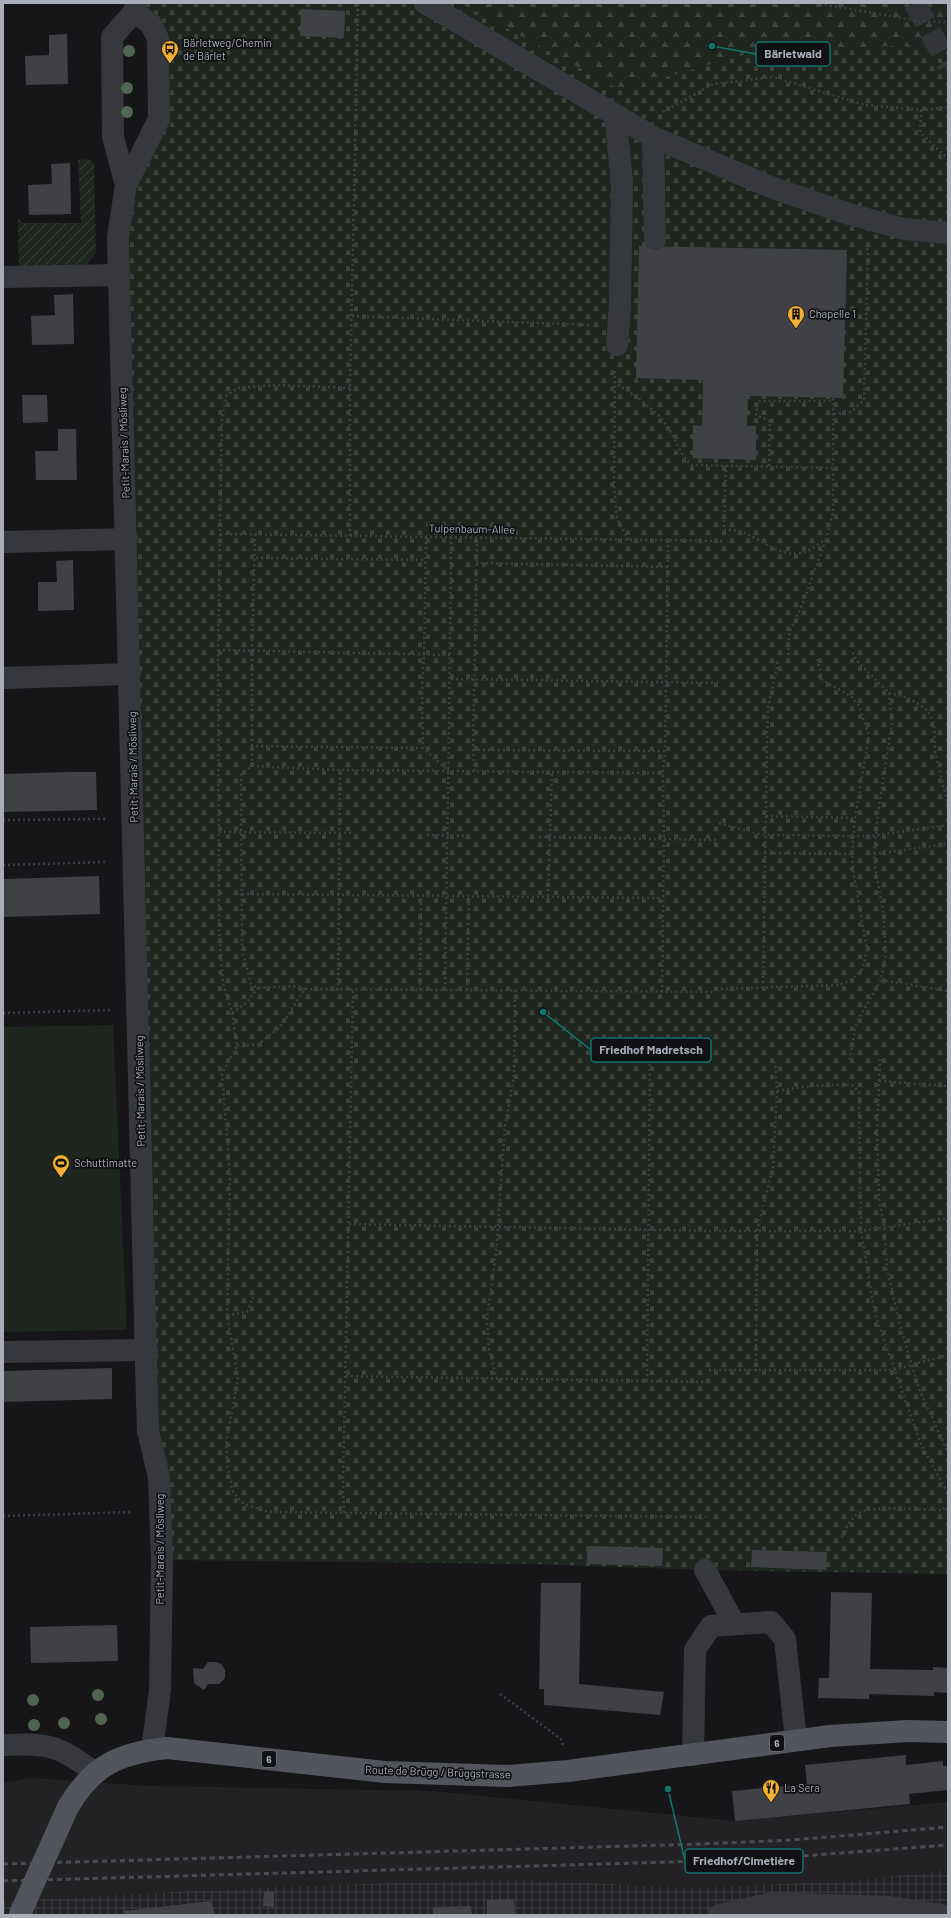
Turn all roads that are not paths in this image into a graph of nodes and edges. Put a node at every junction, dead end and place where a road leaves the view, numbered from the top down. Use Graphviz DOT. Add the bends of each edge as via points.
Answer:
graph roads {
  1 [pos="425,3"];
  2 [pos="135,7"];
  3 [pos="615,115"];
  4 [pos="653,137"];
  5 [pos="126,185"];
  6 [pos="948,233"];
  7 [pos="655,239"];
  8 [pos="120,275"];
  9 [pos="3,277"];
  10 [pos="617,335"];
  11 [pos="127,539"];
  12 [pos="3,542"];
  13 [pos="130,674"];
  14 [pos="3,678"];
  15 [pos="147,1350"];
  16 [pos="3,1352"];
  17 [pos="705,1570"];
  18 [pos="734,1623"];
  19 [pos="948,1732"];
  20 [pos="796,1740"];
  21 [pos="3,1745"];
  22 [pos="152,1750"];
  23 [pos="693,1755"];
  24 [pos="95,1773"];
  25 [pos="20,1914"];
  26 [pos="720,1915"];
  27 [pos="940,1915"];
  1 -- 3 [label="street"];
  2 -- 5 [label="street, Petit-Marais / Mösliweg" via="112,37 113,137"];
  2 -- 5 [label="street, Petit-Marais / Mösliweg" via="151,24 158,39 159,119"];
  3 -- 4 [label="street"];
  3 -- 10 [label="street" via="622,182"];
  4 -- 6 [label="street" via="773,188 849,214 904,229"];
  4 -- 7 [label="street"];
  5 -- 8 [label="street, Petit-Marais / Mösliweg" via="118,237"];
  8 -- 9 [label="street"];
  8 -- 11 [label="street, Petit-Marais / Mösliweg"];
  11 -- 12 [label="street"];
  11 -- 13 [label="street, Petit-Marais / Mösliweg"];
  13 -- 14 [label="street"];
  13 -- 15 [label="street, Petit-Marais / Mösliweg"];
  15 -- 16 [label="street"];
  15 -- 22 [label="street, Petit-Marais / Mösliweg" via="148,1431 159,1477 162,1560 160,1690"];
  17 -- 18 [label="street"];
  18 -- 20 [label="street" via="771,1622 785,1639"];
  18 -- 23 [label="street" via="711,1626 695,1650"];
  19 -- 20 [label="main road, Route de Brügg / Brüggstrasse / 6" via="908,1731"];
  20 -- 23 [label="main road, Route de Brügg / Brüggstrasse / 6"];
  21 -- 24 [label="street" via="36,1743 48,1746 65,1752"];
  22 -- 23 [label="main road, Route de Brügg / Brüggstrasse / 6" via="178,1748 385,1772 507,1776"];
  22 -- 24 [label="main road, Route de Brügg / Brüggstrasse / 6" via="125,1755"];
  24 -- 25 [label="main road, Route de Brügg / Brüggstrasse / 6, bridge" via="82,1786 68,1808"];
  26 -- 27 [label="street" via="774,1904 888,1907"];
}
